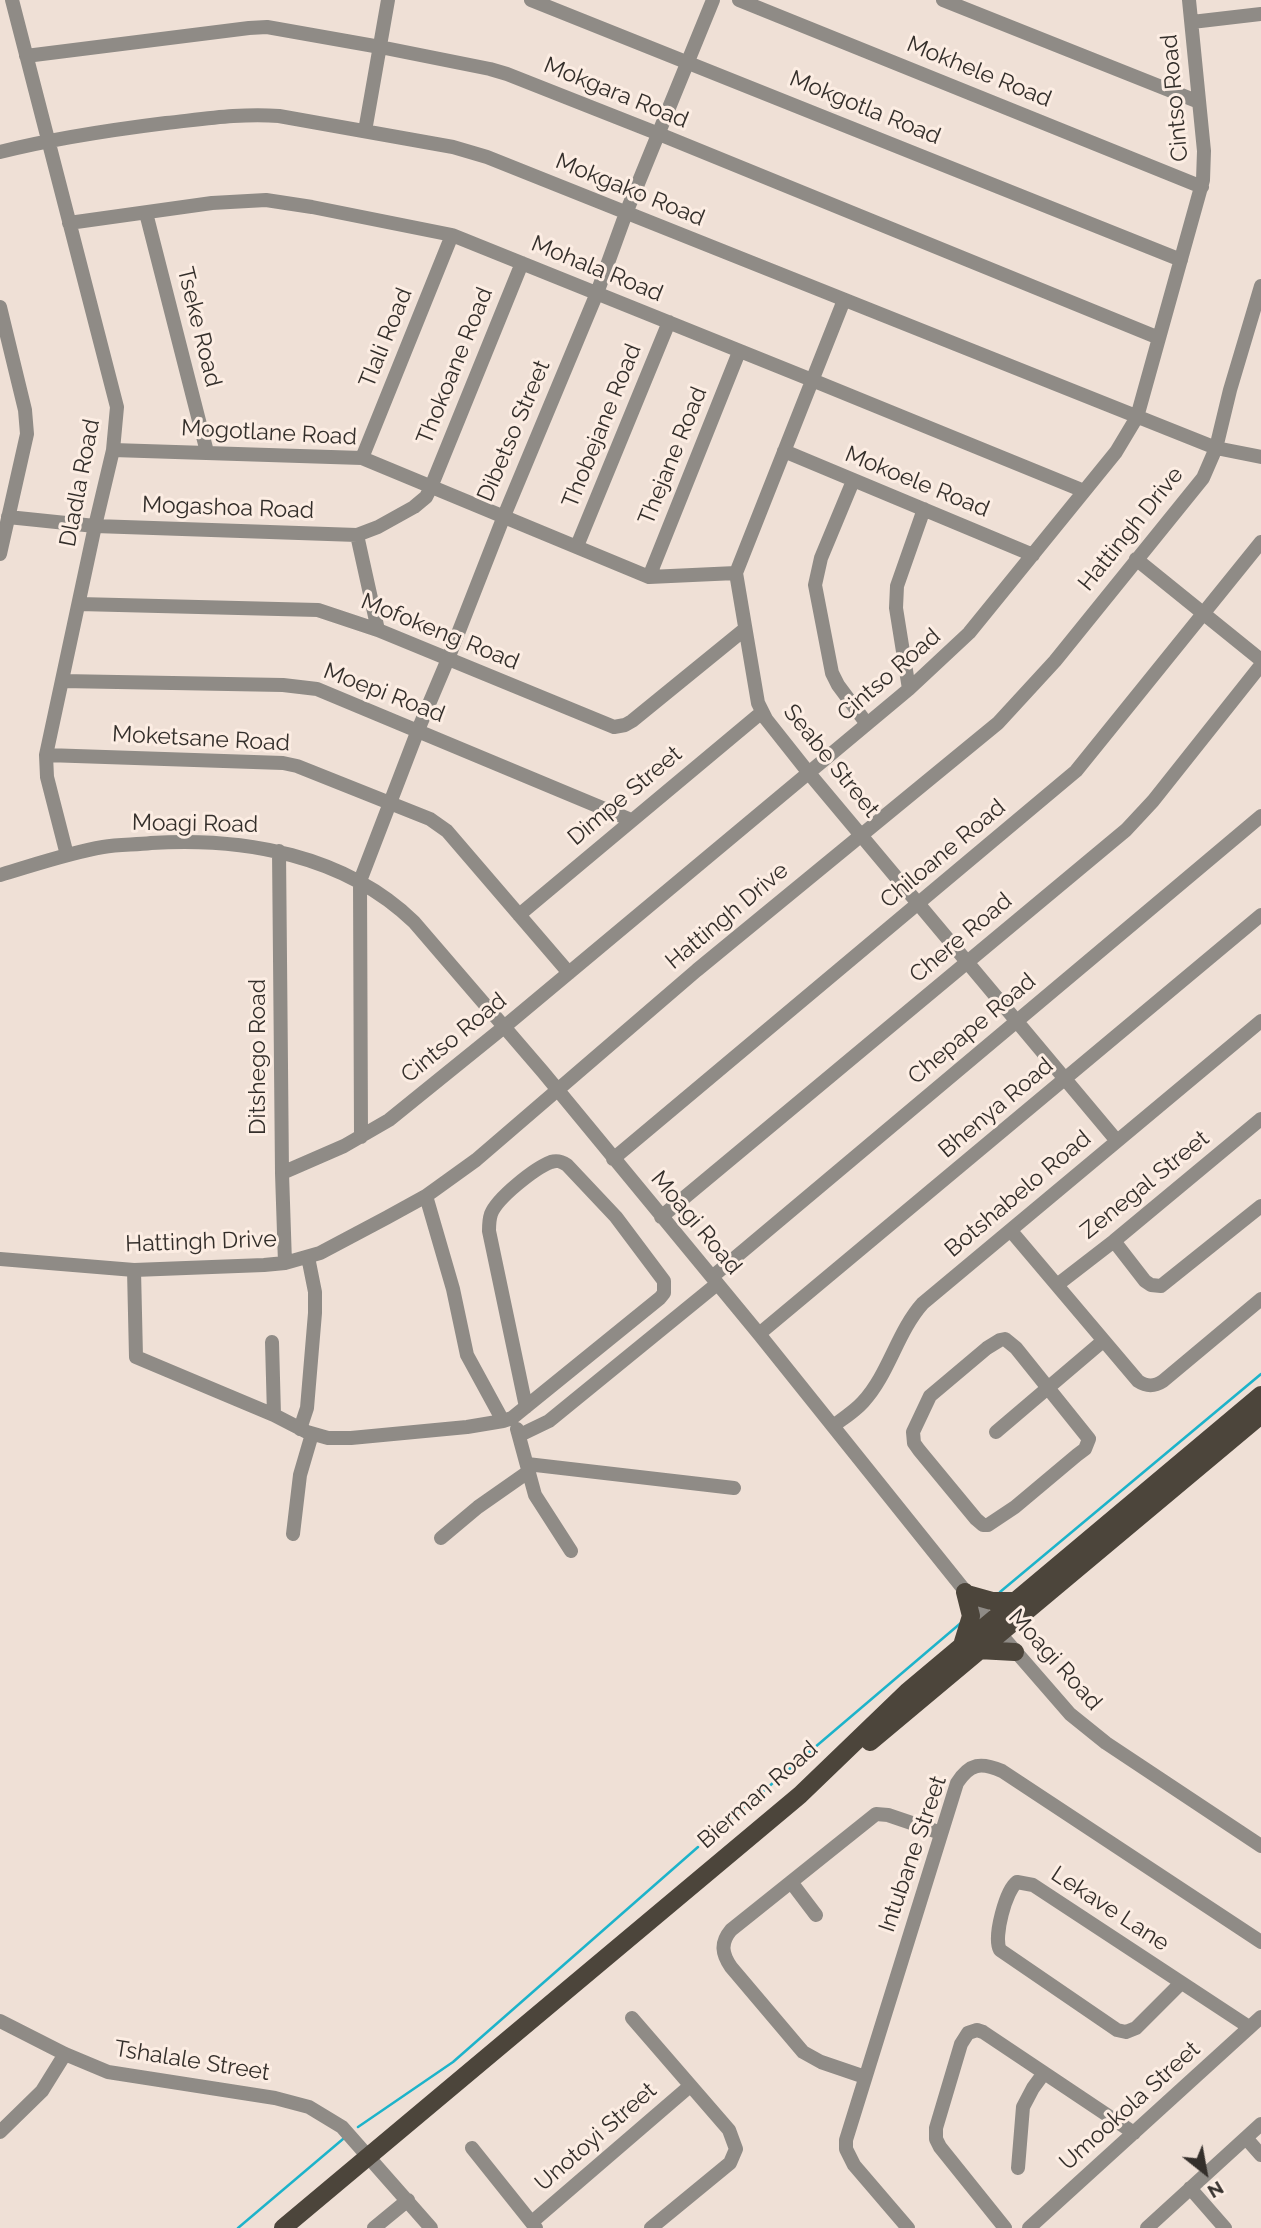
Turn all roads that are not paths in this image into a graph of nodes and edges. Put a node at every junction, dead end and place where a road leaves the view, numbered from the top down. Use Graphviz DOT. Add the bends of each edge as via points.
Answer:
graph roads {
  1 [pos="12,0"];
  2 [pos="388,0"];
  3 [pos="531,0"];
  4 [pos="713,0"];
  5 [pos="738,0"];
  6 [pos="943,0"];
  7 [pos="1189,0"];
  8 [pos="1261,14"];
  9 [pos="1192,22"];
  10 [pos="380,47"];
  11 [pos="26,56"];
  12 [pos="688,62"];
  13 [pos="1199,102"];
  14 [pos="365,131"];
  15 [pos="659,134"];
  16 [pos="48,140"];
  17 [pos="0,152"];
  18 [pos="1202,187"];
  19 [pos="146,213"];
  20 [pos="626,213"];
  21 [pos="69,223"];
  22 [pos="452,235"];
  23 [pos="1181,260"];
  24 [pos="522,263"];
  25 [pos="1261,286"];
  26 [pos="597,293"];
  27 [pos="844,300"];
  28 [pos="0,307"];
  29 [pos="669,322"];
  30 [pos="1159,338"];
  31 [pos="739,352"];
  32 [pos="812,380"];
  33 [pos="1137,417"];
  34 [pos="1216,447"];
  35 [pos="113,450"];
  36 [pos="784,451"];
  37 [pos="207,452"];
  38 [pos="1261,457"];
  39 [pos="362,458"];
  40 [pos="853,481"];
  41 [pos="431,487"];
  42 [pos="1084,491"];
  43 [pos="924,509"];
  44 [pos="503,516"];
  45 [pos="8,517"];
  46 [pos="94,526"];
  47 [pos="357,535"];
  48 [pos="1261,542"];
  49 [pos="577,546"];
  50 [pos="0,554"];
  51 [pos="1033,555"];
  52 [pos="1136,559"];
  53 [pos="736,573"];
  54 [pos="649,577"];
  55 [pos="79,604"];
  56 [pos="1204,614"];
  57 [pos="744,629"];
  58 [pos="378,630"];
  59 [pos="448,659"];
  60 [pos="1261,662"];
  61 [pos="62,681"];
  62 [pos="909,689"];
  63 [pos="762,712"];
  64 [pos="867,724"];
  65 [pos="418,730"];
  66 [pos="46,755"];
  67 [pos="808,772"];
  68 [pos="389,802"];
  69 [pos="1261,816"];
  70 [pos="631,820"];
  71 [pos="862,834"];
  72 [pos="279,851"];
  73 [pos="67,855"];
  74 [pos="0,875"];
  75 [pos="360,881"];
  76 [pos="919,904"];
  77 [pos="519,915"];
  78 [pos="1261,915"];
  79 [pos="968,962"];
  80 [pos="569,973"];
  81 [pos="1016,1021"];
  82 [pos="1261,1021"];
  83 [pos="504,1027"];
  84 [pos="1065,1080"];
  85 [pos="557,1090"];
  86 [pos="1261,1119"];
  87 [pos="360,1137"];
  88 [pos="1117,1141"];
  89 [pos="613,1159"];
  90 [pos="282,1173"];
  91 [pos="426,1196"];
  92 [pos="1261,1206"];
  93 [pos="661,1217"];
  94 [pos="1011,1231"];
  95 [pos="1114,1241"];
  96 [pos="308,1257"];
  97 [pos="0,1259"];
  98 [pos="285,1263"];
  99 [pos="134,1269"];
  100 [pos="714,1280"];
  101 [pos="1057,1285"];
  102 [pos="1261,1299"];
  103 [pos="760,1334"];
  104 [pos="1104,1341"];
  105 [pos="272,1342"];
  106 [pos="1049,1387"];
  107 [pos="1261,1395"];
  108 [pos="526,1407"];
  109 [pos="274,1415"];
  110 [pos="1261,1415"];
  111 [pos="508,1420"];
  112 [pos="833,1426"];
  113 [pos="306,1431"];
  114 [pos="996,1432"];
  115 [pos="520,1435"];
  116 [pos="527,1468"];
  117 [pos="734,1488"];
  118 [pos="293,1534"];
  119 [pos="441,1538"];
  120 [pos="571,1551"];
  121 [pos="966,1593"];
  122 [pos="1015,1601"];
  123 [pos="995,1628"];
  124 [pos="970,1648"];
  125 [pos="1015,1652"];
  126 [pos="941,1833"];
  127 [pos="1261,1846"];
  128 [pos="791,1882"];
  129 [pos="816,1915"];
  130 [pos="1261,1942"];
  131 [pos="1181,1983"];
  132 [pos="1261,2017"];
  133 [pos="632,2018"];
  134 [pos="0,2021"];
  135 [pos="1249,2027"];
  136 [pos="65,2054"];
  137 [pos="1044,2073"];
  138 [pos="865,2077"];
  139 [pos="690,2086"];
  140 [pos="1261,2124"];
  141 [pos="0,2132"];
  142 [pos="1134,2133"];
  143 [pos="1246,2138"];
  144 [pos="472,2148"];
  145 [pos="1261,2155"];
  146 [pos="371,2157"];
  147 [pos="1018,2168"];
  148 [pos="1190,2188"];
  149 [pos="408,2200"];
  150 [pos="534,2225"];
  151 [pos="283,2228"];
  152 [pos="291,2228"];
  153 [pos="374,2228"];
  154 [pos="431,2228"];
  155 [pos="651,2228"];
  156 [pos="908,2228"];
  157 [pos="1005,2228"];
  158 [pos="1029,2228"];
  159 [pos="1146,2228"];
  160 [pos="1225,2228"];
  1 -- 11 [label="street, Dladla Road"];
  2 -- 10 [label="street"];
  3 -- 12 [label="street, Mokgotla Road"];
  4 -- 12 [label="street, Dibetso Street"];
  5 -- 18 [label="street, Mokhele Road"];
  6 -- 13 [label="street"];
  7 -- 9 [label="street, Cintso Road"];
  8 -- 9 [label="street"];
  9 -- 13 [label="street, Cintso Road"];
  10 -- 11 [label="street, Mokgara Road" via="258,27"];
  10 -- 14 [label="street"];
  10 -- 15 [label="street, Mokgara Road" via="499,72"];
  11 -- 16 [label="street, Dladla Road"];
  12 -- 15 [label="street, Dibetso Street"];
  12 -- 23 [label="street, Mokgotla Road"];
  13 -- 18 [label="street, Cintso Road"];
  14 -- 16 [label="street, Mokgako Road" via="242,114"];
  14 -- 20 [label="street, Mokgako Road" via="468,150"];
  15 -- 20 [label="street, Dibetso Street"];
  15 -- 30 [label="street, Mokgara Road"];
  16 -- 17 [label="street, Mokgako Road"];
  16 -- 21 [label="street, Dladla Road"];
  18 -- 23 [label="street, Cintso Road"];
  19 -- 21 [label="street, Mohala Road"];
  19 -- 22 [label="street, Mohala Road" via="266,200"];
  19 -- 37 [label="street, Tseke Road"];
  20 -- 26 [label="street, Dibetso Street"];
  20 -- 27 [label="street, Mokgako Road"];
  21 -- 35 [label="street, Dladla Road" via="117,407"];
  22 -- 24 [label="street, Mohala Road"];
  22 -- 39 [label="street, Tlali Road"];
  23 -- 30 [label="street, Cintso Road"];
  24 -- 26 [label="street, Mohala Road"];
  24 -- 41 [label="street, Thokoane Road"];
  25 -- 34 [label="street, Hattingh Drive"];
  26 -- 29 [label="street, Mohala Road"];
  26 -- 44 [label="street, Dibetso Street"];
  27 -- 32 [label="street, Seabe Street"];
  27 -- 33 [label="street, Mokgako Road"];
  28 -- 45 [label="street" via="27,428"];
  29 -- 31 [label="street, Mohala Road"];
  29 -- 49 [label="street, Thobejane Road"];
  30 -- 33 [label="street, Cintso Road"];
  31 -- 32 [label="street, Mohala Road"];
  31 -- 54 [label="street, Thejane Road"];
  32 -- 36 [label="street, Seabe Street"];
  32 -- 42 [label="street, Mohala Road"];
  33 -- 34 [label="street, Mokgako Road"];
  33 -- 42 [label="street, Cintso Road"];
  34 -- 38 [label="street, Mokgako Road"];
  34 -- 52 [label="street, Hattingh Drive" via="1203,478"];
  35 -- 37 [label="street, Mogotlane Road"];
  35 -- 46 [label="street, Dladla Road"];
  36 -- 40 [label="street, Mokoele Road"];
  36 -- 53 [label="street, Seabe Street"];
  37 -- 39 [label="street, Mogotlane Road"];
  39 -- 41 [label="street, Mogotlane Road"];
  40 -- 43 [label="street, Mokoele Road"];
  40 -- 64 [label="street" via="821,558 815,586 832,673"];
  41 -- 44 [label="street, Mogotlane Road"];
  41 -- 47 [label="street, Mogashoa Road" via="414,507"];
  42 -- 51 [label="street, Cintso Road"];
  43 -- 51 [label="street, Mokoele Road"];
  43 -- 62 [label="street" via="897,586"];
  44 -- 49 [label="street, Mogotlane Road"];
  44 -- 59 [label="street, Dibetso Street"];
  45 -- 46 [label="street, Mogashoa Road"];
  45 -- 50 [label="street"];
  46 -- 47 [label="street, Mogashoa Road"];
  46 -- 55 [label="street, Dladla Road"];
  47 -- 58 [label="street"];
  48 -- 56 [label="street, Chiloane Road"];
  49 -- 54 [label="street, Mogotlane Road"];
  51 -- 62 [label="street, Cintso Road" via="970,633"];
  52 -- 56 [label="street"];
  52 -- 71 [label="street, Hattingh Drive" via="1015,706"];
  53 -- 54 [label="street, Mogotlane Road"];
  53 -- 57 [label="street, Seabe Street"];
  55 -- 58 [label="street, Mofokeng Road" via="313,610"];
  55 -- 61 [label="street, Dladla Road"];
  56 -- 60 [label="street"];
  56 -- 76 [label="street, Chiloane Road" via="1076,771"];
  57 -- 59 [label="street, Mofokeng Road" via="632,721 619,726"];
  57 -- 63 [label="street, Seabe Street"];
  58 -- 59 [label="street, Mofokeng Road"];
  59 -- 65 [label="street, Dibetso Street"];
  60 -- 79 [label="street, Chere Road" via="1126,830"];
  61 -- 65 [label="street, Moepi Road" via="306,687"];
  61 -- 66 [label="street, Dladla Road"];
  62 -- 64 [label="street, Cintso Road"];
  63 -- 67 [label="street, Seabe Street"];
  63 -- 70 [label="street, Dimpe Street"];
  64 -- 67 [label="street, Cintso Road"];
  65 -- 68 [label="street, Dibetso Street"];
  65 -- 70 [label="street, Moepi Road"];
  66 -- 68 [label="street, Moketsane Road" via="283,763"];
  66 -- 73 [label="street, Dladla Road" via="47,777"];
  67 -- 71 [label="street, Seabe Street"];
  67 -- 80 [label="street, Cintso Road"];
  68 -- 75 [label="street, Dibetso Street"];
  68 -- 77 [label="street, Moketsane Road" via="447,831"];
  69 -- 81 [label="street, Chepape Road"];
  70 -- 77 [label="street, Dimpe Street"];
  71 -- 76 [label="street, Seabe Street"];
  71 -- 85 [label="street, Hattingh Drive"];
  72 -- 73 [label="street, Moagi Road" via="183,842 116,845"];
  72 -- 75 [label="street, Moagi Road"];
  72 -- 90 [label="street, Ditshego Road"];
  73 -- 74 [label="street, Moagi Road"];
  75 -- 83 [label="street, Moagi Road" via="414,922"];
  75 -- 87 [label="street"];
  76 -- 79 [label="street, Seabe Street"];
  76 -- 89 [label="street, Chiloane Road"];
  77 -- 80 [label="street, Moketsane Road"];
  78 -- 84 [label="street, Bhenya Road"];
  79 -- 81 [label="street, Seabe Street"];
  79 -- 93 [label="street, Chere Road"];
  80 -- 83 [label="street, Cintso Road"];
  81 -- 84 [label="street, Seabe Street"];
  81 -- 100 [label="street, Chepape Road"];
  82 -- 88 [label="street, Botshabelo Road"];
  83 -- 85 [label="street, Moagi Road"];
  83 -- 87 [label="street, Cintso Road" via="389,1120"];
  84 -- 88 [label="street, Seabe Street"];
  84 -- 103 [label="street, Bhenya Road"];
  85 -- 89 [label="street, Moagi Road"];
  85 -- 91 [label="street, Hattingh Drive"];
  86 -- 95 [label="street, Zenegal Street"];
  87 -- 90 [label="street, Cintso Road"];
  88 -- 94 [label="street, Botshabelo Road"];
  89 -- 93 [label="street, Moagi Road"];
  90 -- 98 [label="street, Ditshego Road"];
  91 -- 96 [label="street, Hattingh Drive"];
  91 -- 111 [label="street" via="467,1355"];
  92 -- 95 [label="street" via="1161,1286 1145,1281"];
  93 -- 100 [label="street, Moagi Road"];
  94 -- 101 [label="street"];
  94 -- 112 [label="street, Botshabelo Road" via="923,1303 870,1393"];
  95 -- 101 [label="street, Zenegal Street"];
  96 -- 98 [label="street, Hattingh Drive"];
  96 -- 113 [label="street" via="315,1313"];
  97 -- 99 [label="street, Hattingh Drive"];
  98 -- 99 [label="street, Hattingh Drive"];
  99 -- 109 [label="street" via="136,1357"];
  100 -- 103 [label="street, Moagi Road"];
  100 -- 115 [label="street, Chepape Road" via="549,1420"];
  101 -- 104 [label="street"];
  102 -- 104 [label="street" via="1154,1386 1138,1381"];
  103 -- 112 [label="street, Moagi Road"];
  104 -- 106 [label="street"];
  105 -- 109 [label="street"];
  106 -- 106 [label="street" via="1088,1436 1088,1444 1015,1507 983,1525 915,1445 915,1426 935,1390 1000,1340 1010,1342"];
  106 -- 114 [label="street"];
  107 -- 122 [label="main road, Bierman Road"];
  108 -- 108 [label="street" via="660,1298 665,1287 616,1217 561,1161 548,1163 518,1184 495,1206 489,1222"];
  108 -- 111 [label="street"];
  109 -- 113 [label="street"];
  110 -- 123 [label="main road, Bierman Road"];
  111 -- 113 [label="street" via="351,1438 328,1438"];
  111 -- 115 [label="street"];
  112 -- 121 [label="street, Moagi Road"];
  113 -- 118 [label="street"];
  115 -- 116 [label="street"];
  116 -- 117 [label="street"];
  116 -- 119 [label="street"];
  116 -- 120 [label="street" via="535,1495"];
  121 -- 122 [label="main road" via="992,1601"];
  121 -- 123 [label="street, Moagi Road"];
  121 -- 124 [label="main road"];
  122 -- 123 [label="main road, Bierman Road"];
  123 -- 124 [label="main road, Bierman Road"];
  123 -- 125 [label="street, Moagi Road"];
  124 -- 125 [label="main road"];
  124 -- 146 [label="main road, Bierman Road" via="775,1824"];
  125 -- 127 [label="street, Moagi Road" via="1089,1731"];
  126 -- 128 [label="street" via="876,1814"];
  126 -- 130 [label="street, Intubane Street" via="963,1774 970,1768 990,1766"];
  126 -- 138 [label="street, Intubane Street"];
  128 -- 129 [label="street"];
  128 -- 138 [label="street" via="731,1930 723,1953 803,2052"];
  131 -- 131 [label="street, Lekave Lane" via="1033,1885 1017,1882 1011,1888 997,1935 1000,1950 1116,2030 1136,2028"];
  131 -- 135 [label="street, Lekave Lane"];
  132 -- 135 [label="street, Umookola Street"];
  133 -- 139 [label="street"];
  134 -- 136 [label="street, Tshalale Street"];
  135 -- 142 [label="street, Umookola Street"];
  136 -- 141 [label="street" via="43,2091"];
  136 -- 146 [label="street, Tshalale Street" via="108,2071 309,2106 342,2127"];
  137 -- 142 [label="street"];
  137 -- 147 [label="street" via="1023,2107"];
  137 -- 157 [label="street" via="983,2032 968,2033 936,2128 940,2147"];
  138 -- 156 [label="street, Intubane Street" via="846,2148 854,2165"];
  139 -- 150 [label="street, Unotoyi Street"];
  139 -- 155 [label="street" via="729,2130 736,2149 730,2163"];
  140 -- 143 [label="street"];
  142 -- 158 [label="street, Umookola Street"];
  143 -- 145 [label="street"];
  143 -- 148 [label="street"];
  144 -- 150 [label="street"];
  146 -- 149 [label="street, Tshalale Street"];
  146 -- 151 [label="main road, Bierman Road"];
  146 -- 152 [label="main road, Bierman Road"];
  148 -- 159 [label="street"];
  148 -- 160 [label="street"];
  149 -- 153 [label="street"];
  149 -- 154 [label="street, Tshalale Street"];
}
